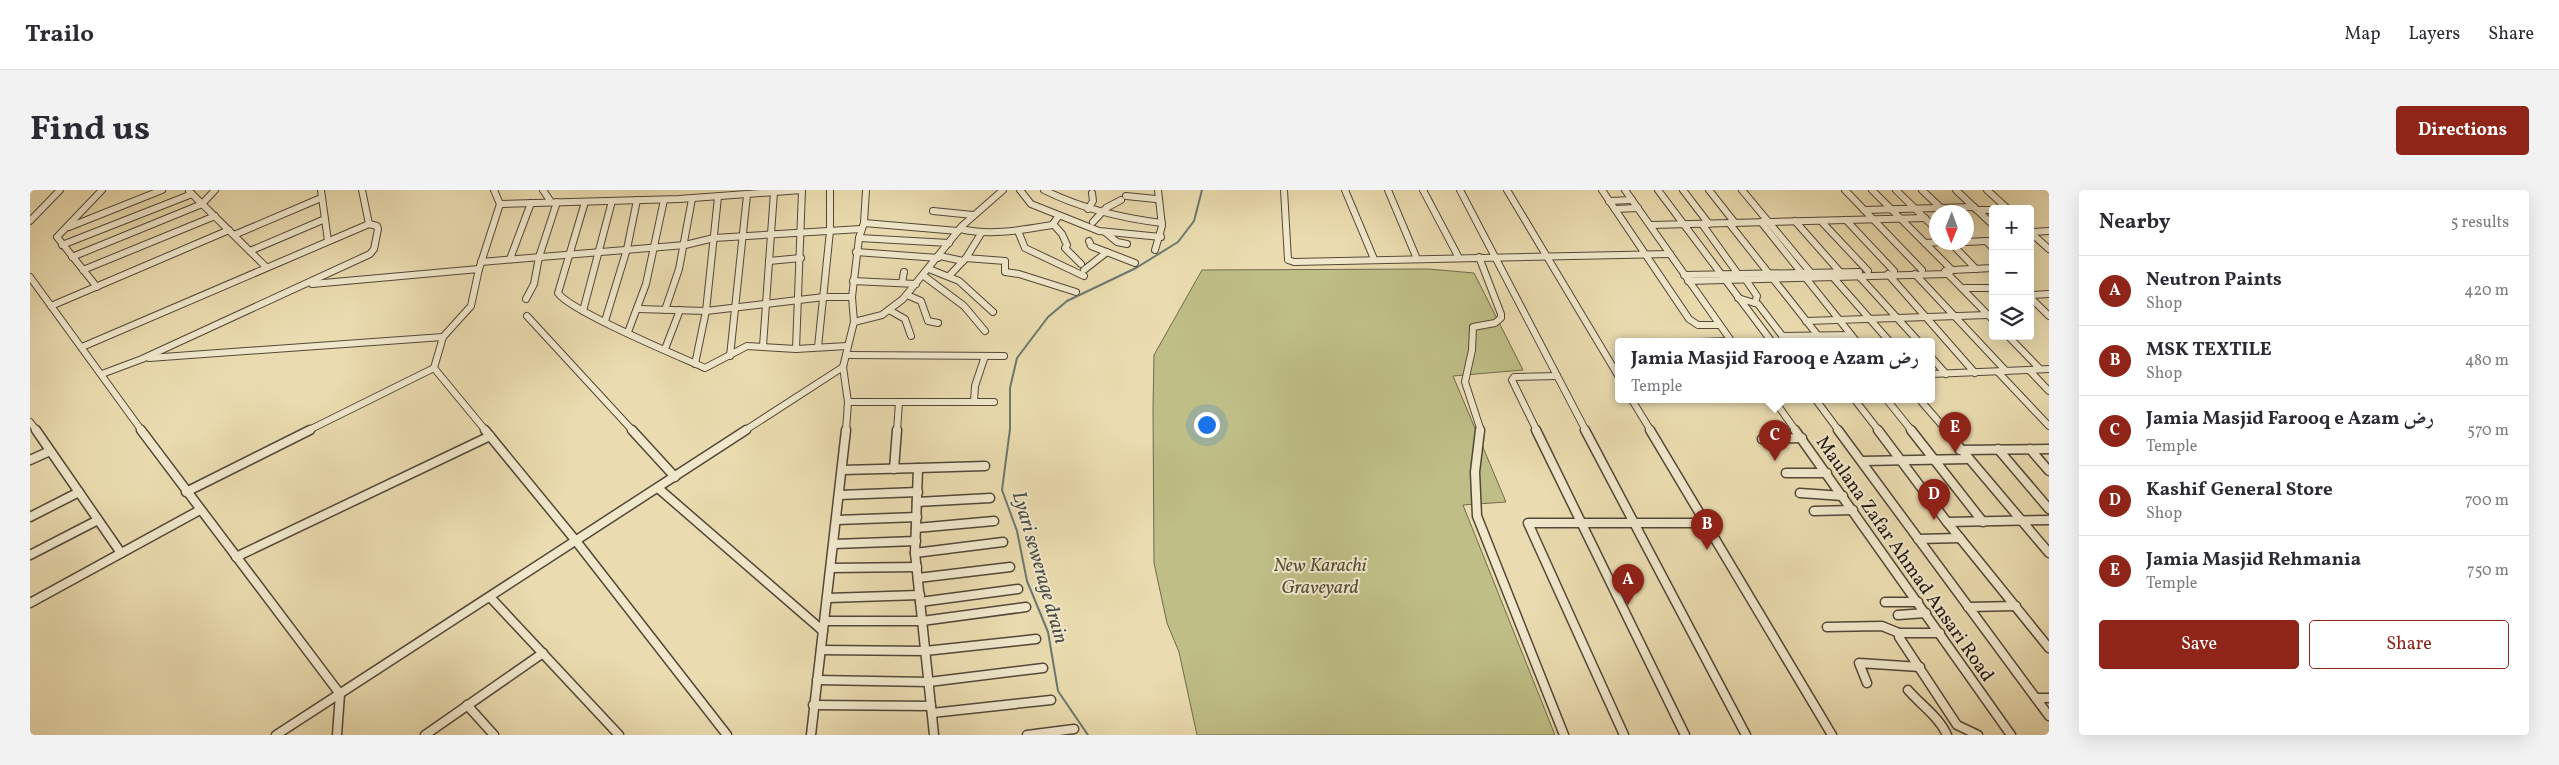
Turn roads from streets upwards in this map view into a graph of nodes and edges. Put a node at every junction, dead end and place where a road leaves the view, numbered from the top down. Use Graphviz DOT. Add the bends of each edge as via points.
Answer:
graph roads {
  1 [pos="60,190"];
  2 [pos="102,190"];
  3 [pos="162,190"];
  4 [pos="216,190"];
  5 [pos="321,190"];
  6 [pos="362,190"];
  7 [pos="494,190"];
  8 [pos="543,190"];
  9 [pos="682,190"];
  10 [pos="802,190"];
  11 [pos="830,190"];
  12 [pos="866,190"];
  13 [pos="1003,190"];
  14 [pos="1020,190"];
  15 [pos="1044,190"];
  16 [pos="1158,190"];
  17 [pos="1284,190"];
  18 [pos="1345,190"];
  19 [pos="1388,190"];
  20 [pos="1423,190"];
  21 [pos="1460,190"];
  22 [pos="1508,190"];
  23 [pos="1602,190"];
  24 [pos="1625,190"];
  25 [pos="1658,190"];
  26 [pos="1683,190"];
  27 [pos="1708,190"];
  28 [pos="1742,190"];
  29 [pos="1845,190"];
  30 [pos="1872,190"];
  31 [pos="1896,190"];
  32 [pos="1922,190"];
  33 [pos="1956,190"];
  34 [pos="1987,190"];
  35 [pos="190,192"];
  36 [pos="774,192"];
  37 [pos="1092,193"];
  38 [pos="747,194"];
  39 [pos="718,197"];
  40 [pos="321,198"];
  41 [pos="679,199"];
  42 [pos="692,199"];
  43 [pos="1156,199"];
  44 [pos="637,200"];
  45 [pos="664,200"];
  46 [pos="1632,200"];
  47 [pos="612,201"];
  48 [pos="1609,201"];
  49 [pos="554,202"];
  50 [pos="585,202"];
  51 [pos="531,203"];
  52 [pos="202,204"];
  53 [pos="500,204"];
  54 [pos="1938,205"];
  55 [pos="2004,205"];
  56 [pos="1638,208"];
  57 [pos="1088,209"];
  58 [pos="1615,209"];
  59 [pos="1891,209"];
  60 [pos="1916,209"];
  61 [pos="1929,209"];
  62 [pos="1975,209"];
  63 [pos="1864,210"];
  64 [pos="1989,210"];
  65 [pos="934,211"];
  66 [pos="1101,213"];
  67 [pos="973,215"];
  68 [pos="215,216"];
  69 [pos="1058,216"];
  70 [pos="1925,218"];
  71 [pos="31,219"];
  72 [pos="324,219"];
  73 [pos="1873,219"];
  74 [pos="1900,219"];
  75 [pos="1846,220"];
  76 [pos="1795,221"];
  77 [pos="1822,221"];
  78 [pos="1989,221"];
  79 [pos="1093,222"];
  80 [pos="1762,222"];
  81 [pos="1770,222"];
  82 [pos="1929,222"];
  83 [pos="1162,223"];
  84 [pos="1732,223"];
  85 [pos="369,224"];
  86 [pos="1053,224"];
  87 [pos="1683,224"];
  88 [pos="1706,224"];
  89 [pos="1651,225"];
  90 [pos="862,226"];
  91 [pos="64,229"];
  92 [pos="830,230"];
  93 [pos="959,230"];
  94 [pos="1018,231"];
  95 [pos="2034,231"];
  96 [pos="982,232"];
  97 [pos="1105,232"];
  98 [pos="2049,232"];
  99 [pos="231,233"];
  100 [pos="800,233"];
  101 [pos="1129,233"];
  102 [pos="772,234"];
  103 [pos="2034,234"];
  104 [pos="744,236"];
  105 [pos="1161,237"];
  106 [pos="714,238"];
  107 [pos="859,238"];
  108 [pos="328,241"];
  109 [pos="1089,241"];
  110 [pos="1989,241"];
  111 [pos="1975,242"];
  112 [pos="949,243"];
  113 [pos="1925,243"];
  114 [pos="1929,243"];
  115 [pos="62,244"];
  116 [pos="685,244"];
  117 [pos="1127,244"];
  118 [pos="654,247"];
  119 [pos="627,249"];
  120 [pos="2049,249"];
  121 [pos="1155,250"];
  122 [pos="1958,250"];
  123 [pos="250,251"];
  124 [pos="598,252"];
  125 [pos="856,252"];
  126 [pos="1107,252"];
  127 [pos="570,254"];
  128 [pos="1645,254"];
  129 [pos="1670,254"];
  130 [pos="1546,256"];
  131 [pos="72,257"];
  132 [pos="539,257"];
  133 [pos="939,257"];
  134 [pos="1478,257"];
  135 [pos="1495,257"];
  136 [pos="801,258"];
  137 [pos="1120,258"];
  138 [pos="1418,258"];
  139 [pos="1459,258"];
  140 [pos="510,259"];
  141 [pos="1374,259"];
  142 [pos="964,260"];
  143 [pos="769,261"];
  144 [pos="1135,263"];
  145 [pos="480,265"];
  146 [pos="266,267"];
  147 [pos="1989,268"];
  148 [pos="930,269"];
  149 [pos="1976,269"];
  150 [pos="83,270"];
  151 [pos="1083,270"];
  152 [pos="1922,270"];
  153 [pos="1868,271"];
  154 [pos="1948,271"];
  155 [pos="904,272"];
  156 [pos="1811,272"];
  157 [pos="1840,272"];
  158 [pos="1889,272"];
  159 [pos="1914,273"];
  160 [pos="1738,274"];
  161 [pos="1858,274"];
  162 [pos="1831,275"];
  163 [pos="924,276"];
  164 [pos="949,276"];
  165 [pos="1770,276"];
  166 [pos="1804,276"];
  167 [pos="30,277"];
  168 [pos="1722,277"];
  169 [pos="1686,278"];
  170 [pos="1746,280"];
  171 [pos="854,281"];
  172 [pos="902,283"];
  173 [pos="305,284"];
  174 [pos="916,284"];
  175 [pos="97,287"];
  176 [pos="1962,288"];
  177 [pos="1988,288"];
  178 [pos="1076,292"];
  179 [pos="2049,294"];
  180 [pos="907,295"];
  181 [pos="2034,296"];
  182 [pos="824,297"];
  183 [pos="852,297"];
  184 [pos="1738,298"];
  185 [pos="526,299"];
  186 [pos="799,300"];
  187 [pos="2034,300"];
  188 [pos="1755,302"];
  189 [pos="766,305"];
  190 [pos="51,306"];
  191 [pos="736,308"];
  192 [pos="639,309"];
  193 [pos="665,310"];
  194 [pos="680,310"];
  195 [pos="889,310"];
  196 [pos="583,311"];
  197 [pos="706,311"];
  198 [pos="993,312"];
  199 [pos="1989,314"];
  200 [pos="2048,314"];
  201 [pos="527,316"];
  202 [pos="1955,317"];
  203 [pos="1898,318"];
  204 [pos="1926,318"];
  205 [pos="1870,319"];
  206 [pos="1840,320"];
  207 [pos="605,321"];
  208 [pos="1806,321"];
  209 [pos="854,322"];
  210 [pos="938,323"];
  211 [pos="1719,325"];
  212 [pos="985,331"];
  213 [pos="628,332"];
  214 [pos="1817,335"];
  215 [pos="1851,335"];
  216 [pos="911,336"];
  217 [pos="443,337"];
  218 [pos="1729,338"];
  219 [pos="1769,338"];
  220 [pos="1783,338"];
  221 [pos="1792,338"];
  222 [pos="1820,338"];
  223 [pos="1854,338"];
  224 [pos="1887,338"];
  225 [pos="1915,338"];
  226 [pos="2012,340"];
  227 [pos="763,346"];
  228 [pos="847,346"];
  229 [pos="82,347"];
  230 [pos="818,347"];
  231 [pos="665,349"];
  232 [pos="796,349"];
  233 [pos="846,355"];
  234 [pos="730,356"];
  235 [pos="985,356"];
  236 [pos="1004,356"];
  237 [pos="142,359"];
  238 [pos="1935,362"];
  239 [pos="695,364"];
  240 [pos="843,367"];
  241 [pos="434,368"];
  242 [pos="2040,369"];
  243 [pos="2049,369"];
  244 [pos="1615,370"];
  245 [pos="2029,370"];
  246 [pos="2002,371"];
  247 [pos="1975,373"];
  248 [pos="102,374"];
  249 [pos="1935,374"];
  250 [pos="1946,374"];
  251 [pos="1557,376"];
  252 [pos="2049,391"];
  253 [pos="848,402"];
  254 [pos="899,402"];
  255 [pos="974,402"];
  256 [pos="994,402"];
  257 [pos="1634,403"];
  258 [pos="1776,403"];
  259 [pos="1818,403"];
  260 [pos="1857,403"];
  261 [pos="1889,403"];
  262 [pos="1922,403"];
  263 [pos="30,422"];
  264 [pos="2049,426"];
  265 [pos="490,436"];
  266 [pos="1802,438"];
  267 [pos="1762,439"];
  268 [pos="2049,448"];
  269 [pos="1998,449"];
  270 [pos="2030,449"];
  271 [pos="1960,450"];
  272 [pos="50,451"];
  273 [pos="1934,459"];
  274 [pos="1968,459"];
  275 [pos="30,460"];
  276 [pos="1900,460"];
  277 [pos="1862,461"];
  278 [pos="985,466"];
  279 [pos="918,468"];
  280 [pos="894,469"];
  281 [pos="842,470"];
  282 [pos="2049,471"];
  283 [pos="1786,473"];
  284 [pos="1827,473"];
  285 [pos="675,477"];
  286 [pos="658,488"];
  287 [pos="79,492"];
  288 [pos="186,492"];
  289 [pos="918,492"];
  290 [pos="1800,493"];
  291 [pos="840,495"];
  292 [pos="1844,496"];
  293 [pos="990,498"];
  294 [pos="917,502"];
  295 [pos="2048,508"];
  296 [pos="200,510"];
  297 [pos="1853,510"];
  298 [pos="1814,511"];
  299 [pos="30,517"];
  300 [pos="917,517"];
  301 [pos="98,520"];
  302 [pos="837,520"];
  303 [pos="2049,520"];
  304 [pos="2020,521"];
  305 [pos="994,522"];
  306 [pos="1580,522"];
  307 [pos="1633,522"];
  308 [pos="1947,522"];
  309 [pos="1982,522"];
  310 [pos="1706,523"];
  311 [pos="916,528"];
  312 [pos="1918,538"];
  313 [pos="1960,538"];
  314 [pos="576,541"];
  315 [pos="916,541"];
  316 [pos="1003,542"];
  317 [pos="834,544"];
  318 [pos="121,553"];
  319 [pos="915,553"];
  320 [pos="2049,553"];
  321 [pos="30,555"];
  322 [pos="236,557"];
  323 [pos="917,567"];
  324 [pos="1010,567"];
  325 [pos="831,568"];
  326 [pos="918,578"];
  327 [pos="1018,589"];
  328 [pos="490,597"];
  329 [pos="828,598"];
  330 [pos="920,599"];
  331 [pos="1885,602"];
  332 [pos="1918,602"];
  333 [pos="30,603"];
  334 [pos="2016,606"];
  335 [pos="1026,607"];
  336 [pos="1968,607"];
  337 [pos="1926,613"];
  338 [pos="1898,615"];
  339 [pos="825,621"];
  340 [pos="922,621"];
  341 [pos="1827,627"];
  342 [pos="823,631"];
  343 [pos="1899,633"];
  344 [pos="1940,633"];
  345 [pos="1036,639"];
  346 [pos="2047,644"];
  347 [pos="821,650"];
  348 [pos="926,651"];
  349 [pos="542,653"];
  350 [pos="1920,667"];
  351 [pos="1043,668"];
  352 [pos="817,680"];
  353 [pos="929,682"];
  354 [pos="1867,683"];
  355 [pos="1908,690"];
  356 [pos="340,694"];
  357 [pos="2036,698"];
  358 [pos="2049,698"];
  359 [pos="1051,700"];
  360 [pos="467,705"];
  361 [pos="813,705"];
  362 [pos="932,710"];
  363 [pos="2049,716"];
  364 [pos="1074,728"];
  365 [pos="276,735"];
  366 [pos="337,735"];
  367 [pos="424,735"];
  368 [pos="494,735"];
  369 [pos="619,735"];
  370 [pos="727,735"];
  371 [pos="811,735"];
  372 [pos="934,735"];
  373 [pos="1027,735"];
  374 [pos="1564,735"];
  375 [pos="1624,735"];
  376 [pos="1684,735"];
  377 [pos="1746,735"];
  378 [pos="1832,735"];
  379 [pos="1947,735"];
  380 [pos="1978,735"];
  381 [pos="2012,735"];
  1 -- 71 [label="street"];
  2 -- 91 [label="street"];
  3 -- 91 [label="street"];
  4 -- 52 [label="street"];
  5 -- 40 [label="street"];
  6 -- 85 [label="street"];
  7 -- 53 [label="street"];
  8 -- 49 [label="street"];
  9 -- 41 [label="street"];
  10 -- 36 [label="street"];
  10 -- 100 [label="street"];
  11 -- 92 [label="street"];
  12 -- 90 [label="street"];
  13 -- 67 [label="street"];
  14 -- 69 [label="street" via="1031,204"];
  15 -- 57 [label="street"];
  16 -- 43 [label="street"];
  17 -- 141 [label="street" via="1288,260"];
  18 -- 141 [label="street"];
  19 -- 138 [label="street"];
  20 -- 139 [label="street"];
  21 -- 135 [label="street"];
  22 -- 130 [label="street"];
  23 -- 48 [label="street"];
  24 -- 46 [label="street"];
  25 -- 87 [label="street"];
  26 -- 88 [label="street"];
  27 -- 84 [label="street"];
  28 -- 81 [label="street"];
  29 -- 63 [label="street"];
  30 -- 59 [label="street"];
  31 -- 60 [label="street"];
  32 -- 54 [label="street"];
  33 -- 62 [label="street"];
  34 -- 55 [label="street"];
  35 -- 52 [label="street"];
  35 -- 115 [label="street"];
  36 -- 38 [label="street"];
  36 -- 102 [label="street"];
  37 -- 57 [label="street" via="1093,201"];
  38 -- 39 [label="street"];
  38 -- 104 [label="street"];
  39 -- 42 [label="street"];
  39 -- 106 [label="street"];
  40 -- 72 [label="street"];
  40 -- 99 [label="street"];
  41 -- 42 [label="street"];
  41 -- 45 [label="street"];
  42 -- 116 [label="street"];
  43 -- 66 [label="street" via="1123,198"];
  43 -- 83 [label="street"];
  44 -- 45 [label="street"];
  44 -- 47 [label="street"];
  44 -- 119 [label="street"];
  45 -- 118 [label="street"];
  46 -- 48 [label="street"];
  46 -- 56 [label="street"];
  47 -- 50 [label="street"];
  47 -- 124 [label="street"];
  48 -- 58 [label="street"];
  49 -- 50 [label="street"];
  49 -- 51 [label="street"];
  49 -- 132 [label="street"];
  50 -- 127 [label="street"];
  51 -- 53 [label="street"];
  51 -- 140 [label="street"];
  52 -- 68 [label="street"];
  52 -- 131 [label="street"];
  53 -- 145 [label="street"];
  56 -- 58 [label="street"];
  56 -- 89 [label="street"];
  57 -- 66 [label="street"];
  58 -- 128 [label="street"];
  59 -- 60 [label="street"];
  59 -- 63 [label="street"];
  59 -- 74 [label="street"];
  60 -- 61 [label="street"];
  60 -- 70 [label="street"];
  62 -- 64 [label="street"];
  62 -- 78 [label="street"];
  63 -- 73 [label="street"];
  65 -- 67 [label="street"];
  66 -- 79 [label="street"];
  66 -- 83 [label="street"];
  67 -- 93 [label="street"];
  68 -- 99 [label="street"];
  68 -- 150 [label="street"];
  69 -- 86 [label="street"];
  69 -- 97 [label="street"];
  70 -- 74 [label="street"];
  70 -- 82 [label="street"];
  72 -- 108 [label="street"];
  72 -- 123 [label="street"];
  73 -- 74 [label="street"];
  73 -- 75 [label="street"];
  73 -- 152 [label="street"];
  74 -- 113 [label="street"];
  75 -- 77 [label="street"];
  75 -- 158 [label="street"];
  76 -- 77 [label="street"];
  76 -- 81 [label="street"];
  76 -- 157 [label="street"];
  77 -- 153 [label="street"];
  80 -- 81 [label="street"];
  80 -- 84 [label="street"];
  80 -- 166 [label="street"];
  81 -- 156 [label="street"];
  83 -- 105 [label="street"];
  84 -- 88 [label="street"];
  84 -- 165 [label="street"];
  85 -- 108 [label="street"];
  85 -- 173 [label="street" via="378,229 374,250 370,254"];
  86 -- 94 [label="street"];
  86 -- 151 [label="street" via="1062,234 1067,245 1065,248"];
  87 -- 88 [label="street"];
  87 -- 89 [label="street"];
  87 -- 168 [label="street"];
  88 -- 160 [label="street"];
  89 -- 129 [label="street"];
  90 -- 92 [label="street"];
  90 -- 93 [label="street"];
  90 -- 107 [label="street"];
  91 -- 115 [label="street" via="57,237"];
  92 -- 100 [label="street"];
  92 -- 182 [label="street"];
  93 -- 96 [label="street"];
  93 -- 112 [label="street"];
  94 -- 96 [label="street"];
  94 -- 151 [label="street" via="1025,248"];
  95 -- 98 [label="street"];
  96 -- 142 [label="street"];
  97 -- 101 [label="street"];
  97 -- 117 [label="street" via="1117,242"];
  99 -- 123 [label="street"];
  99 -- 175 [label="street"];
  100 -- 102 [label="street"];
  100 -- 136 [label="street"];
  101 -- 105 [label="street"];
  101 -- 117 [label="street"];
  102 -- 104 [label="street"];
  102 -- 143 [label="street"];
  103 -- 120 [label="street"];
  104 -- 106 [label="street"];
  104 -- 191 [label="street"];
  105 -- 121 [label="street"];
  106 -- 116 [label="street"];
  106 -- 197 [label="street"];
  107 -- 112 [label="street"];
  107 -- 125 [label="street"];
  108 -- 146 [label="street"];
  109 -- 126 [label="street" via="1091,246"];
  110 -- 111 [label="street"];
  112 -- 133 [label="street"];
  113 -- 114 [label="street"];
  113 -- 154 [label="street"];
  115 -- 131 [label="street"];
  116 -- 118 [label="street"];
  116 -- 193 [label="street" via="674,291"];
  117 -- 137 [label="street"];
  118 -- 119 [label="street"];
  118 -- 192 [label="street"];
  119 -- 124 [label="street"];
  119 -- 207 [label="street"];
  122 -- 149 [label="street"];
  123 -- 146 [label="street"];
  124 -- 127 [label="street"];
  124 -- 196 [label="street"];
  125 -- 133 [label="street"];
  125 -- 171 [label="street"];
  126 -- 137 [label="street"];
  126 -- 151 [label="street"];
  127 -- 132 [label="street"];
  127 -- 196 [label="street" via="558,296"];
  128 -- 129 [label="street"];
  128 -- 130 [label="street"];
  128 -- 211 [label="street" via="1689,319 1698,325"];
  129 -- 169 [label="street"];
  130 -- 135 [label="street"];
  130 -- 244 [label="street"];
  131 -- 150 [label="street"];
  132 -- 140 [label="street"];
  132 -- 185 [label="street" via="534,284"];
  133 -- 142 [label="street"];
  133 -- 148 [label="street"];
  134 -- 135 [label="street"];
  134 -- 139 [label="street"];
  134 -- 374 [label="street" via="1501,318 1495,323 1473,326 1472,350 1465,373 1481,433 1475,472 1476,514"];
  135 -- 251 [label="street"];
  136 -- 143 [label="street"];
  136 -- 186 [label="street"];
  137 -- 144 [label="street"];
  138 -- 139 [label="street"];
  138 -- 141 [label="street"];
  140 -- 145 [label="street"];
  142 -- 164 [label="street"];
  142 -- 178 [label="street" via="1005,261 1004,272"];
  143 -- 189 [label="street"];
  145 -- 173 [label="street"];
  145 -- 217 [label="street" via="471,306"];
  146 -- 229 [label="street"];
  147 -- 149 [label="street"];
  148 -- 163 [label="street"];
  148 -- 164 [label="street"];
  149 -- 154 [label="street"];
  150 -- 175 [label="street"];
  152 -- 154 [label="street"];
  152 -- 159 [label="street"];
  153 -- 158 [label="street"];
  153 -- 161 [label="street"];
  154 -- 159 [label="street"];
  154 -- 176 [label="street"];
  155 -- 172 [label="street"];
  156 -- 162 [label="street"];
  156 -- 166 [label="street"];
  157 -- 161 [label="street"];
  157 -- 162 [label="street"];
  158 -- 159 [label="street"];
  158 -- 161 [label="street"];
  158 -- 204 [label="street"];
  159 -- 202 [label="street"];
  160 -- 165 [label="street"];
  160 -- 168 [label="street"];
  161 -- 162 [label="street"];
  161 -- 203 [label="street"];
  162 -- 166 [label="street"];
  162 -- 205 [label="street"];
  163 -- 174 [label="street"];
  163 -- 212 [label="street" via="964,306"];
  164 -- 198 [label="street" via="971,290"];
  165 -- 166 [label="street"];
  165 -- 170 [label="street"];
  165 -- 208 [label="street"];
  166 -- 206 [label="street"];
  167 -- 190 [label="street"];
  168 -- 169 [label="street"];
  168 -- 170 [label="street"];
  168 -- 184 [label="street"];
  169 -- 211 [label="street"];
  170 -- 188 [label="street" via="1757,296"];
  171 -- 172 [label="street"];
  171 -- 183 [label="street"];
  172 -- 174 [label="street"];
  173 -- 237 [label="street"];
  174 -- 180 [label="street"];
  175 -- 190 [label="street"];
  176 -- 177 [label="street"];
  176 -- 199 [label="street"];
  179 -- 181 [label="street"];
  180 -- 195 [label="street"];
  180 -- 210 [label="street" via="921,301 928,321"];
  182 -- 183 [label="street"];
  182 -- 186 [label="street"];
  182 -- 230 [label="street"];
  183 -- 209 [label="street"];
  184 -- 188 [label="street"];
  184 -- 219 [label="street"];
  186 -- 189 [label="street"];
  186 -- 232 [label="street"];
  187 -- 200 [label="street"];
  188 -- 220 [label="street"];
  189 -- 191 [label="street"];
  189 -- 227 [label="street"];
  190 -- 229 [label="street"];
  191 -- 197 [label="street"];
  191 -- 234 [label="street"];
  192 -- 193 [label="street"];
  192 -- 213 [label="street"];
  193 -- 194 [label="street"];
  194 -- 197 [label="street"];
  194 -- 231 [label="street"];
  195 -- 209 [label="street" via="877,317"];
  195 -- 216 [label="street" via="905,319"];
  196 -- 207 [label="street"];
  197 -- 239 [label="street"];
  199 -- 202 [label="street"];
  201 -- 285 [label="street"];
  202 -- 204 [label="street"];
  202 -- 246 [label="street"];
  203 -- 204 [label="street"];
  203 -- 205 [label="street"];
  203 -- 225 [label="street"];
  204 -- 247 [label="street"];
  205 -- 206 [label="street"];
  205 -- 224 [label="street"];
  206 -- 208 [label="street"];
  206 -- 215 [label="street"];
  207 -- 213 [label="street"];
  208 -- 214 [label="street"];
  209 -- 228 [label="street"];
  211 -- 218 [label="street"];
  213 -- 231 [label="street"];
  214 -- 215 [label="street"];
  214 -- 221 [label="street"];
  214 -- 222 [label="street"];
  215 -- 223 [label="street"];
  217 -- 237 [label="street"];
  217 -- 241 [label="street"];
  226 -- 242 [label="street"];
  227 -- 232 [label="street"];
  227 -- 234 [label="street" via="745,347"];
  228 -- 230 [label="street"];
  228 -- 233 [label="street"];
  229 -- 248 [label="street"];
  230 -- 232 [label="street"];
  231 -- 239 [label="street"];
  233 -- 235 [label="street"];
  233 -- 240 [label="street"];
  234 -- 239 [label="street" via="707,368"];
  235 -- 236 [label="street"];
  235 -- 255 [label="street" via="975,386"];
  237 -- 248 [label="street"];
  238 -- 250 [label="street"];
  240 -- 253 [label="street"];
  240 -- 285 [label="street"];
  241 -- 265 [label="street"];
  241 -- 288 [label="street"];
  242 -- 243 [label="street"];
  242 -- 245 [label="street"];
  245 -- 246 [label="street"];
  245 -- 252 [label="street"];
  246 -- 247 [label="street"];
  246 -- 264 [label="street"];
  247 -- 250 [label="street"];
  248 -- 288 [label="street"];
  249 -- 250 [label="street"];
  251 -- 306 [label="street" via="1514,377 1512,380"];
  251 -- 307 [label="street"];
  253 -- 254 [label="street"];
  253 -- 281 [label="street"];
  254 -- 255 [label="street"];
  254 -- 280 [label="street"];
  255 -- 256 [label="street"];
  257 -- 310 [label="street"];
  258 -- 266 [label="street, Maulana Zafar Ahmad Ansari Road"];
  259 -- 277 [label="street"];
  260 -- 276 [label="street"];
  261 -- 273 [label="street"];
  262 -- 271 [label="street"];
  263 -- 272 [label="street"];
  265 -- 314 [label="street"];
  265 -- 322 [label="street"];
  266 -- 267 [label="street"];
  266 -- 284 [label="street, Maulana Zafar Ahmad Ansari Road"];
  268 -- 270 [label="street"];
  269 -- 270 [label="street"];
  269 -- 271 [label="street"];
  269 -- 295 [label="street"];
  270 -- 282 [label="street"];
  271 -- 274 [label="street"];
  272 -- 275 [label="street"];
  272 -- 287 [label="street"];
  273 -- 274 [label="street"];
  273 -- 276 [label="street"];
  273 -- 309 [label="street"];
  274 -- 304 [label="street"];
  276 -- 277 [label="street"];
  276 -- 308 [label="street"];
  277 -- 312 [label="street"];
  278 -- 279 [label="street"];
  279 -- 280 [label="street"];
  279 -- 289 [label="street"];
  280 -- 281 [label="street"];
  281 -- 291 [label="street"];
  283 -- 284 [label="street"];
  284 -- 292 [label="street, Maulana Zafar Ahmad Ansari Road"];
  285 -- 286 [label="street"];
  286 -- 314 [label="street"];
  286 -- 342 [label="street"];
  287 -- 299 [label="street"];
  287 -- 301 [label="street"];
  288 -- 296 [label="street"];
  289 -- 291 [label="street"];
  289 -- 294 [label="street"];
  290 -- 292 [label="street"];
  291 -- 302 [label="street"];
  292 -- 297 [label="street, Maulana Zafar Ahmad Ansari Road"];
  293 -- 294 [label="street"];
  294 -- 300 [label="street"];
  296 -- 318 [label="street"];
  296 -- 322 [label="street"];
  297 -- 298 [label="street"];
  297 -- 332 [label="street, Maulana Zafar Ahmad Ansari Road"];
  300 -- 302 [label="street"];
  300 -- 311 [label="street"];
  301 -- 318 [label="street"];
  301 -- 321 [label="street"];
  302 -- 317 [label="street"];
  303 -- 304 [label="street"];
  304 -- 309 [label="street"];
  304 -- 320 [label="street"];
  305 -- 311 [label="street"];
  306 -- 307 [label="street"];
  306 -- 375 [label="street" via="1531,522 1528,526"];
  306 -- 376 [label="street"];
  307 -- 310 [label="street"];
  307 -- 377 [label="street"];
  308 -- 309 [label="street"];
  308 -- 313 [label="street"];
  310 -- 378 [label="street"];
  311 -- 315 [label="street"];
  312 -- 313 [label="street"];
  312 -- 336 [label="street"];
  313 -- 334 [label="street"];
  314 -- 328 [label="street"];
  314 -- 370 [label="street"];
  315 -- 317 [label="street"];
  315 -- 319 [label="street"];
  316 -- 319 [label="street"];
  317 -- 325 [label="street"];
  318 -- 333 [label="street"];
  319 -- 323 [label="street"];
  322 -- 356 [label="street"];
  323 -- 325 [label="street"];
  323 -- 326 [label="street"];
  324 -- 326 [label="street"];
  325 -- 329 [label="street"];
  326 -- 330 [label="street"];
  327 -- 330 [label="street"];
  328 -- 349 [label="street"];
  328 -- 356 [label="street"];
  329 -- 330 [label="street"];
  329 -- 339 [label="street"];
  330 -- 340 [label="street"];
  331 -- 332 [label="street"];
  332 -- 337 [label="street, Maulana Zafar Ahmad Ansari Road"];
  334 -- 336 [label="street"];
  334 -- 346 [label="street"];
  335 -- 340 [label="street"];
  336 -- 357 [label="street"];
  337 -- 338 [label="street"];
  337 -- 344 [label="street, Maulana Zafar Ahmad Ansari Road"];
  339 -- 340 [label="street"];
  339 -- 342 [label="street"];
  340 -- 348 [label="street"];
  341 -- 343 [label="street" via="1882,626"];
  342 -- 347 [label="street"];
  343 -- 344 [label="street"];
  343 -- 350 [label="street" via="1901,641"];
  344 -- 381 [label="street, Maulana Zafar Ahmad Ansari Road"];
  345 -- 348 [label="street"];
  347 -- 348 [label="street"];
  347 -- 352 [label="street"];
  348 -- 353 [label="street"];
  349 -- 360 [label="street"];
  349 -- 369 [label="street"];
  350 -- 354 [label="street" via="1859,663"];
  350 -- 380 [label="street" via="1957,725"];
  351 -- 353 [label="street"];
  352 -- 353 [label="street"];
  352 -- 361 [label="street"];
  353 -- 362 [label="street"];
  355 -- 379 [label="street" via="1924,709 1941,722"];
  356 -- 365 [label="street"];
  356 -- 366 [label="street"];
  357 -- 358 [label="street"];
  357 -- 363 [label="street"];
  359 -- 362 [label="street"];
  360 -- 367 [label="street"];
  360 -- 368 [label="street"];
  361 -- 362 [label="street"];
  361 -- 371 [label="street"];
  362 -- 372 [label="street"];
  364 -- 373 [label="street"];
}
